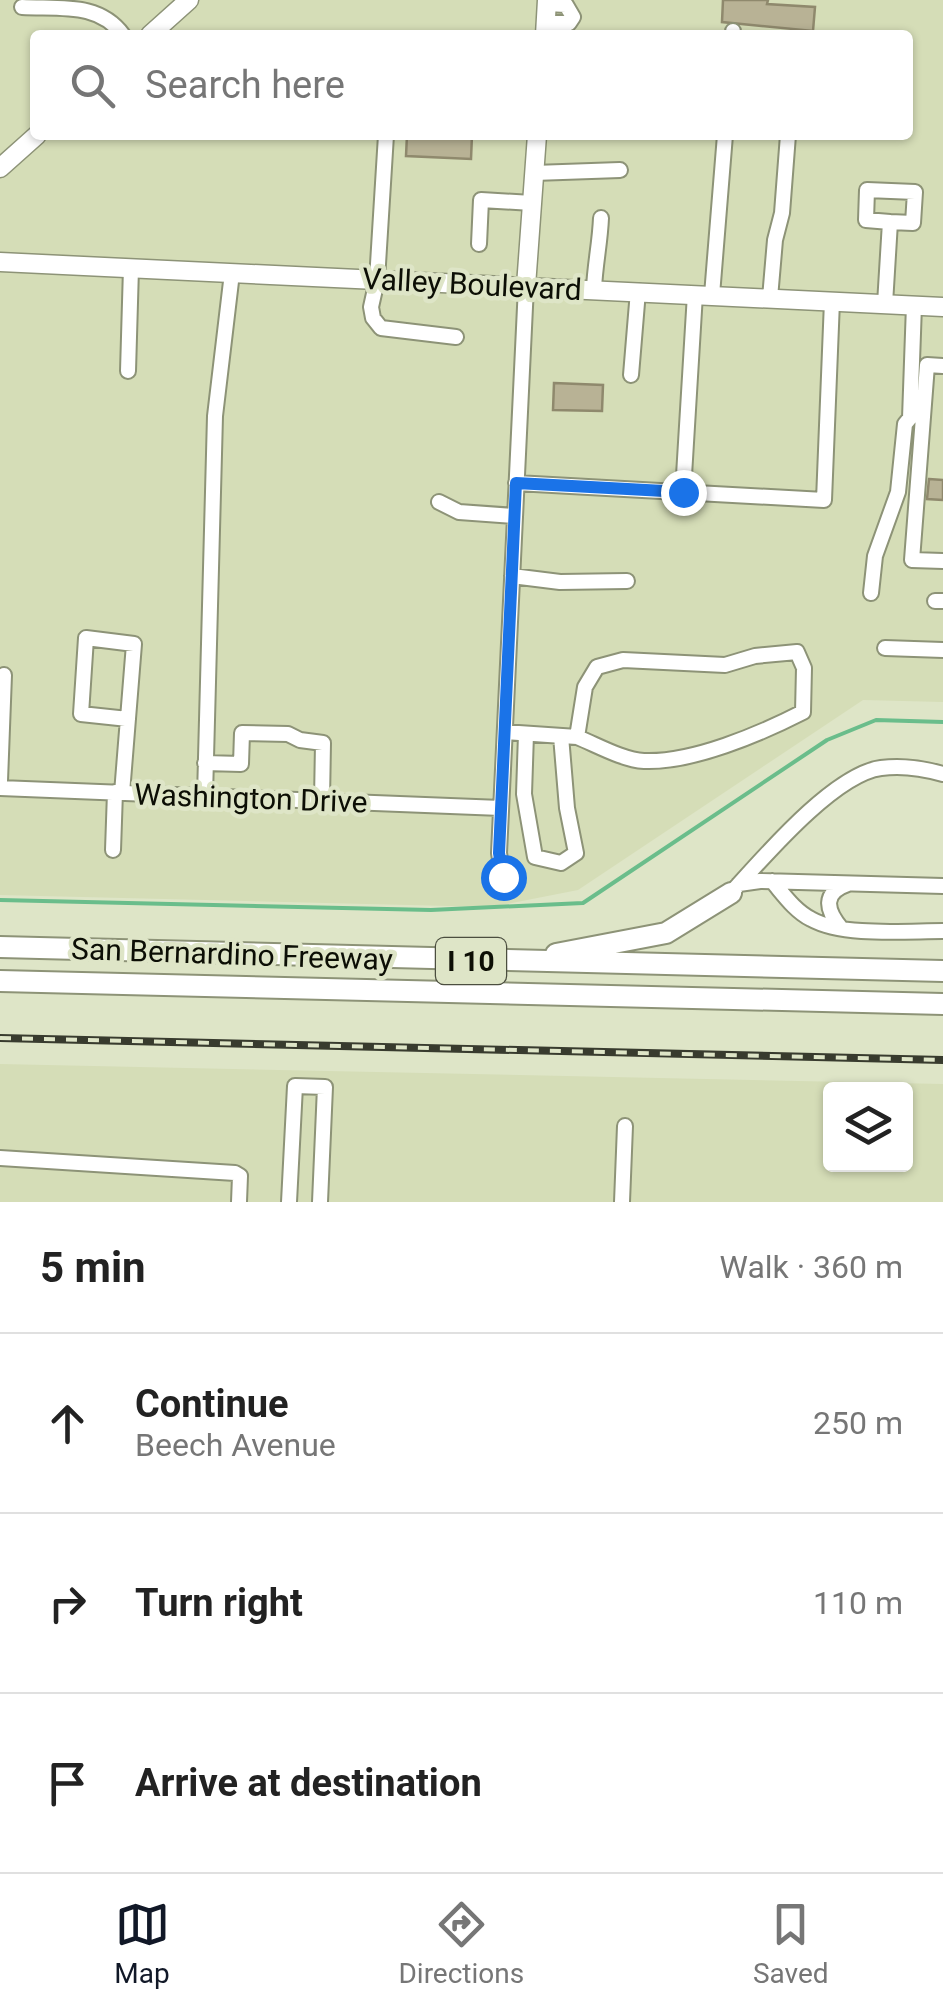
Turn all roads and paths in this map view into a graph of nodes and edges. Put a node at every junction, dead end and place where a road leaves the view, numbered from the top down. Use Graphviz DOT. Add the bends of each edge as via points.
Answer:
graph roads {
  1 [pos="190,0"];
  2 [pos="22,7"];
  3 [pos="119,30"];
  4 [pos="156,30"];
  5 [pos="31,140"];
  6 [pos="386,140"];
  7 [pos="537,140"];
  8 [pos="723,140"];
  9 [pos="788,140"];
  10 [pos="0,168"];
  11 [pos="620,170"];
  12 [pos="534,174"];
  13 [pos="532,203"];
  14 [pos="601,218"];
  15 [pos="890,222"];
  16 [pos="479,244"];
  17 [pos="0,262"];
  18 [pos="131,268"];
  19 [pos="232,273"];
  20 [pos="376,280"];
  21 [pos="526,286"];
  22 [pos="594,289"];
  23 [pos="638,292"];
  24 [pos="703,295"];
  25 [pos="770,298"];
  26 [pos="832,301"];
  27 [pos="885,304"];
  28 [pos="914,305"];
  29 [pos="943,306"];
  30 [pos="456,336"];
  31 [pos="943,366"];
  32 [pos="128,371"];
  33 [pos="631,375"];
  34 [pos="516,483"];
  35 [pos="683,492"];
  36 [pos="439,502"];
  37 [pos="515,516"];
  38 [pos="943,562"];
  39 [pos="512,576"];
  40 [pos="627,581"];
  41 [pos="871,593"];
  42 [pos="885,648"];
  43 [pos="943,650"];
  44 [pos="4,675"];
  45 [pos="128,718"];
  46 [pos="504,732"];
  47 [pos="526,734"];
  48 [pos="569,737"];
  49 [pos="205,763"];
  50 [pos="943,774"];
  51 [pos="0,784"];
  52 [pos="119,792"];
  53 [pos="205,796"];
  54 [pos="322,800"];
  55 [pos="501,808"];
  56 [pos="113,850"];
  57 [pos="503,877"];
  58 [pos="772,881"];
  59 [pos="849,884"];
  60 [pos="943,886"];
  61 [pos="735,888"];
  62 [pos="842,928"];
  63 [pos="943,931"];
  64 [pos="0,947"];
  65 [pos="516,962"];
  66 [pos="943,972"];
  67 [pos="0,981"];
  68 [pos="943,1004"];
  69 [pos="625,1126"];
  70 [pos="0,1158"];
  71 [pos="239,1202"];
  72 [pos="289,1202"];
  73 [pos="320,1202"];
  74 [pos="622,1202"];
  1 -- 4 [label="main road"];
  2 -- 3 [label="street" via="90,11 110,18"];
  5 -- 10 [label="main road"];
  6 -- 20 [label="street"];
  7 -- 12 [label="main road"];
  8 -- 24 [label="street"];
  9 -- 25 [label="street"];
  11 -- 12 [label="street"];
  12 -- 13 [label="main road"];
  13 -- 16 [label="street" via="481,200"];
  13 -- 21 [label="main road"];
  14 -- 22 [label="street"];
  15 -- 27 [label="street"];
  17 -- 18 [label="main road, Valley Boulevard"];
  18 -- 19 [label="main road, Valley Boulevard"];
  18 -- 32 [label="street"];
  19 -- 20 [label="main road, Valley Boulevard"];
  19 -- 49 [label="street" via="215,416"];
  20 -- 21 [label="main road, Valley Boulevard"];
  20 -- 30 [label="street" via="371,307 381,328"];
  21 -- 22 [label="main road, Valley Boulevard"];
  21 -- 34 [label="street"];
  22 -- 23 [label="main road, Valley Boulevard"];
  23 -- 24 [label="main road, Valley Boulevard"];
  23 -- 33 [label="street"];
  24 -- 25 [label="main road, Valley Boulevard"];
  24 -- 35 [label="street"];
  25 -- 26 [label="main road, Valley Boulevard"];
  26 -- 27 [label="main road, Valley Boulevard"];
  26 -- 35 [label="street" via="824,500"];
  27 -- 28 [label="main road, Valley Boulevard"];
  28 -- 29 [label="main road, Valley Boulevard"];
  28 -- 41 [label="street" via="910,418"];
  31 -- 38 [label="street" via="927,365 912,560"];
  34 -- 35 [label="street"];
  34 -- 37 [label="street"];
  36 -- 37 [label="street" via="460,512"];
  37 -- 39 [label="street"];
  39 -- 40 [label="street"];
  39 -- 46 [label="street"];
  42 -- 43 [label="street"];
  44 -- 51 [label="street"];
  45 -- 45 [label="street" via="134,644 86,638 82,714"];
  45 -- 52 [label="street"];
  46 -- 47 [label="street"];
  46 -- 55 [label="street"];
  47 -- 48 [label="street"];
  47 -- 48 [label="street" via="524,794 535,857 560,864 576,853 566,808"];
  48 -- 48 [label="street" via="597,667 623,660 725,666 797,652 804,668 802,712 756,736 641,761"];
  49 -- 53 [label="street"];
  49 -- 54 [label="street" via="242,764 242,732 323,744"];
  50 -- 61 [label="street" via="915,766 877,768 846,781"];
  51 -- 52 [label="street, Washington Drive"];
  52 -- 53 [label="street, Washington Drive"];
  52 -- 56 [label="street"];
  53 -- 54 [label="street, Washington Drive"];
  54 -- 55 [label="street, Washington Drive"];
  55 -- 57 [label="street"];
  58 -- 59 [label="street"];
  58 -- 61 [label="street"];
  58 -- 62 [label="street" via="812,920"];
  59 -- 60 [label="street"];
  59 -- 62 [label="street" via="836,888 827,902"];
  61 -- 65 [label="highway" via="666,933"];
  62 -- 63 [label="street"];
  64 -- 65 [label="highway, San Bernardino Freeway / I 10"];
  65 -- 66 [label="highway, San Bernardino Freeway / I 10"];
  67 -- 68 [label="highway, San Bernardino Freeway / I 10"];
  69 -- 74 [label="street"];
  70 -- 71 [label="street" via="235,1172"];
  72 -- 73 [label="street" via="295,1086 325,1086"];
}
